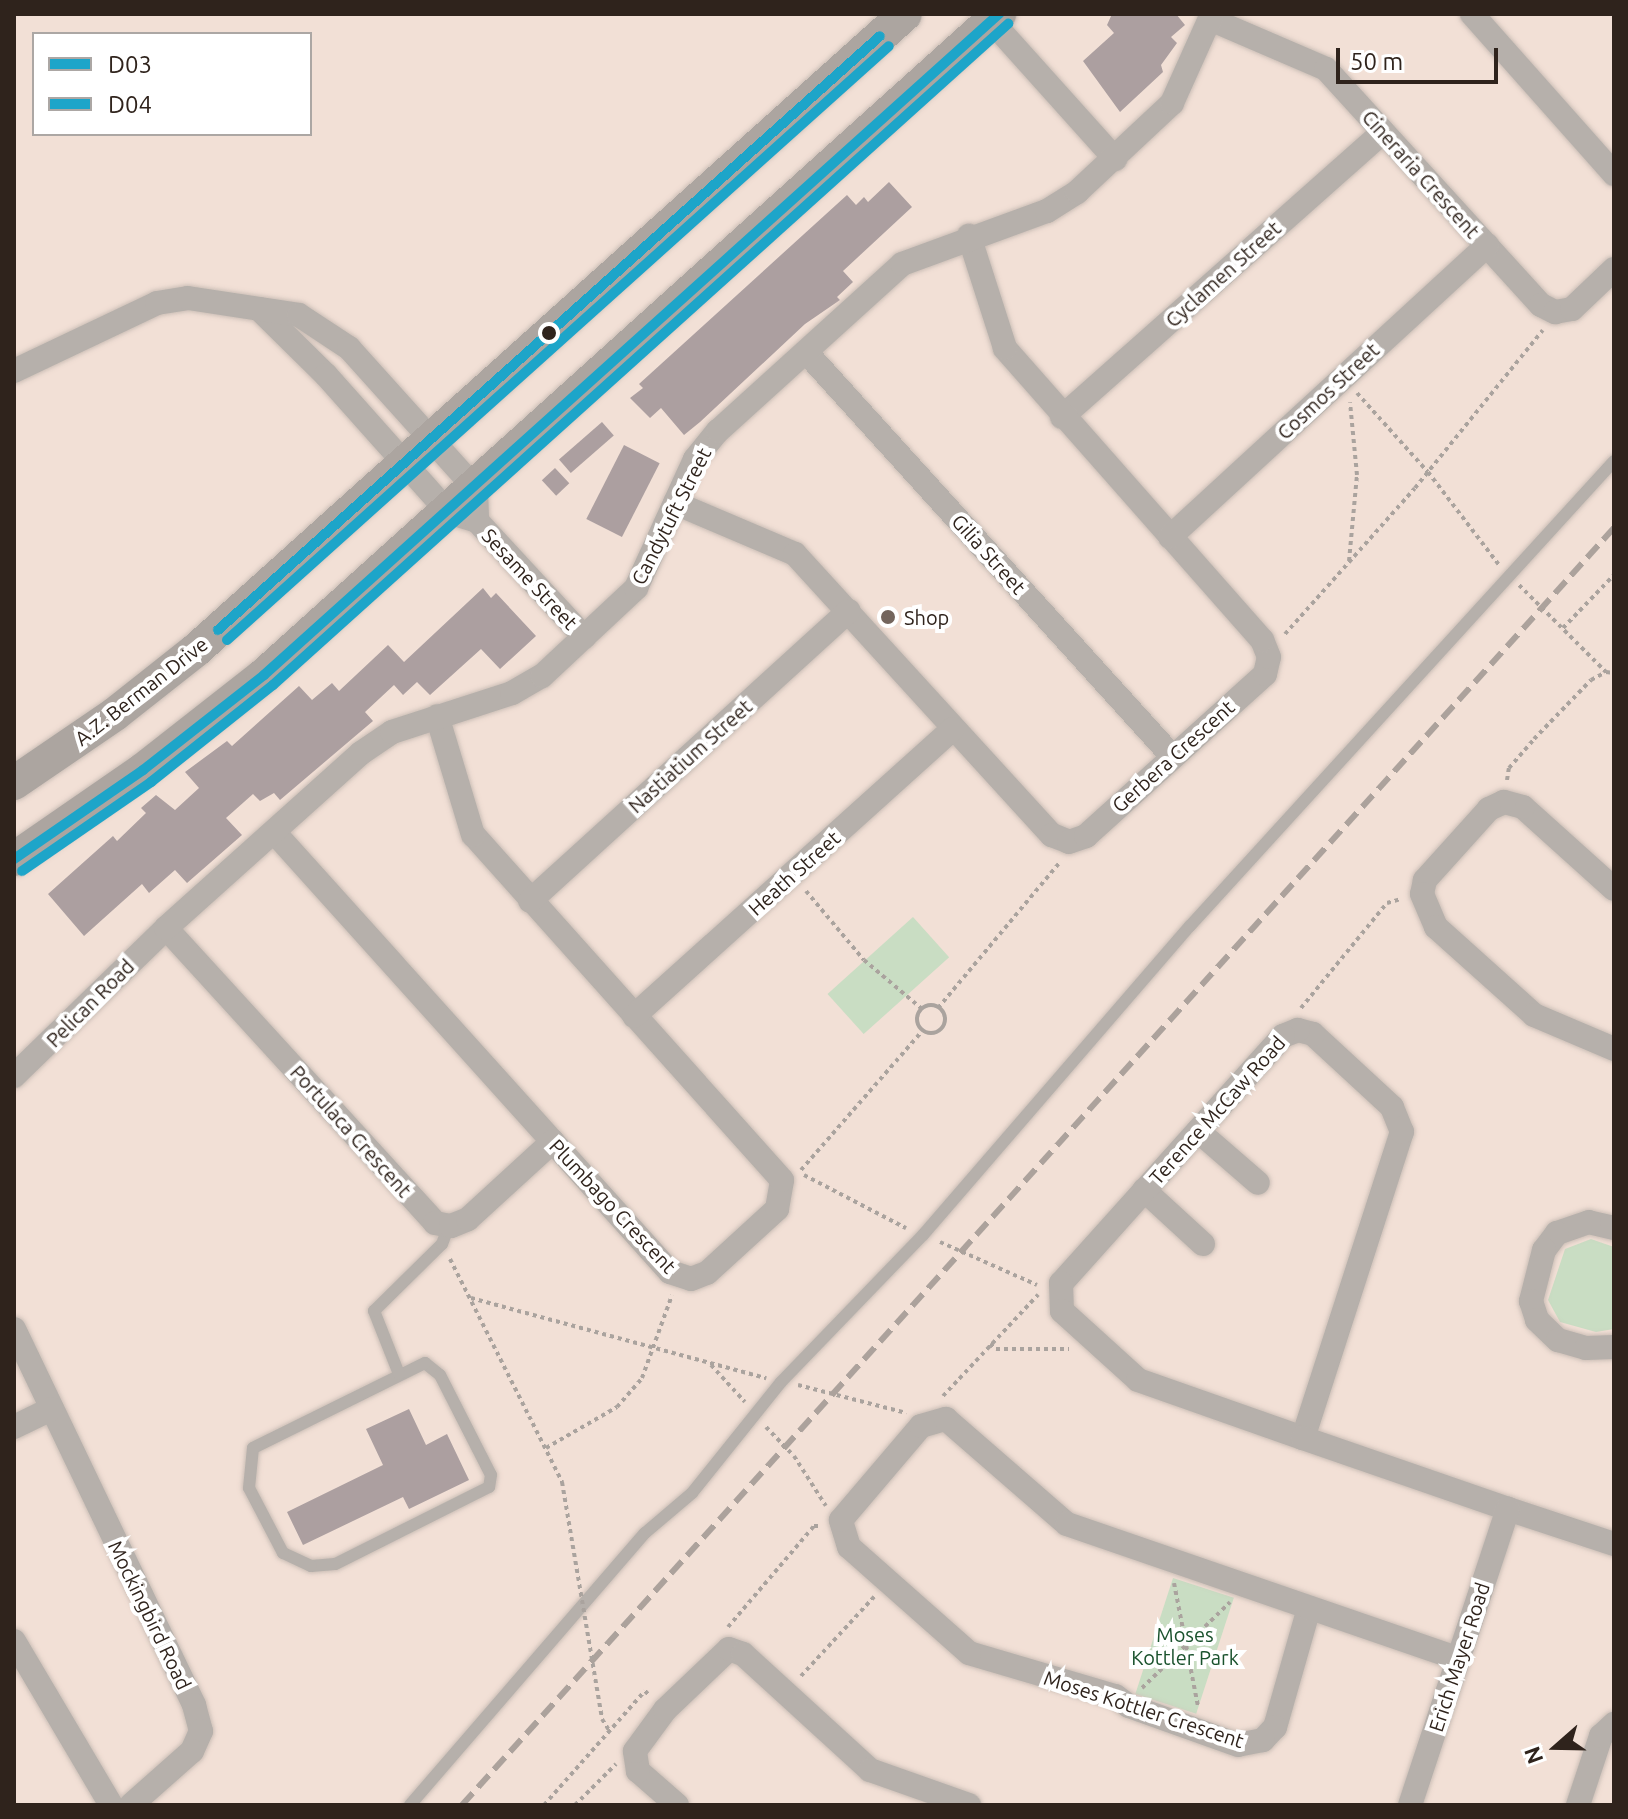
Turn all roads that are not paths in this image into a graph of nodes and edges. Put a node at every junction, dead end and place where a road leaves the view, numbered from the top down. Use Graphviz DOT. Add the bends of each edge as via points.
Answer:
graph roads {
  1 [pos="905,14"];
  2 [pos="1472,14"];
  3 [pos="992,16"];
  4 [pos="1211,17"];
  5 [pos="1383,132"];
  6 [pos="1115,159"];
  7 [pos="1614,174"];
  8 [pos="969,236"];
  9 [pos="1487,245"];
  10 [pos="1614,269"];
  11 [pos="259,309"];
  12 [pos="806,352"];
  13 [pos="14,371"];
  14 [pos="1062,417"];
  15 [pos="431,440"];
  16 [pos="1614,461"];
  17 [pos="405,464"];
  18 [pos="675,503"];
  19 [pos="467,507"];
  20 [pos="1170,537"];
  21 [pos="849,611"];
  22 [pos="584,637"];
  23 [pos="437,716"];
  24 [pos="953,729"];
  25 [pos="1172,756"];
  26 [pos="14,783"];
  27 [pos="274,832"];
  28 [pos="14,859"];
  29 [pos="1614,889"];
  30 [pos="530,901"];
  31 [pos="166,928"];
  32 [pos="634,1016"];
  33 [pos="1614,1049"];
  34 [pos="14,1076"];
  35 [pos="1198,1131"];
  36 [pos="553,1141"];
  37 [pos="1258,1183"];
  38 [pos="1144,1190"];
  39 [pos="1614,1228"];
  40 [pos="446,1235"];
  41 [pos="1203,1244"];
  42 [pos="14,1329"];
  43 [pos="1614,1347"];
  44 [pos="399,1374"];
  45 [pos="51,1409"];
  46 [pos="14,1427"];
  47 [pos="1303,1438"];
  48 [pos="1508,1509"];
  49 [pos="1614,1544"];
  50 [pos="1309,1608"];
  51 [pos="14,1641"];
  52 [pos="1458,1659"];
  53 [pos="1614,1724"];
  54 [pos="1415,1804"];
  55 [pos="111,1805"];
  56 [pos="131,1805"];
  57 [pos="410,1805"];
  58 [pos="677,1805"];
  59 [pos="969,1805"];
  60 [pos="1578,1805"];
  1 -- 15 [label="main road, A.Z. Berman Drive"];
  2 -- 7 [label="street"];
  3 -- 6 [label="street"];
  3 -- 19 [label="main road"];
  4 -- 5 [label="street, Cineraria Crescent" via="1326,69"];
  4 -- 6 [label="street, Candytuft Street" via="1172,103"];
  5 -- 9 [label="street, Cineraria Crescent"];
  5 -- 14 [label="street, Cyclamen Street"];
  6 -- 8 [label="street, Candytuft Street" via="1062,204"];
  8 -- 12 [label="street, Candytuft Street" via="902,264"];
  8 -- 14 [label="street" via="1005,348"];
  9 -- 10 [label="street, Cineraria Crescent" via="1541,305 1555,312 1572,309"];
  9 -- 20 [label="street, Cosmos Street"];
  11 -- 13 [label="street" via="188,298 157,303"];
  11 -- 15 [label="street" via="299,315 325,329 349,348"];
  11 -- 17 [label="street"];
  12 -- 18 [label="street, Candytuft Street" via="706,444"];
  12 -- 25 [label="street, Gilia Street"];
  14 -- 20 [label="street"];
  15 -- 17 [label="main road, A.Z. Berman Drive"];
  15 -- 19 [label="street"];
  16 -- 57 [label="lane" via="1508,573 923,1235 781,1382 692,1493 645,1533"];
  17 -- 19 [label="street"];
  17 -- 26 [label="main road, A.Z. Berman Drive" via="196,650"];
  18 -- 21 [label="street, Gerbera Crescent" via="795,554"];
  18 -- 22 [label="street, Candytuft Street" via="636,588"];
  19 -- 22 [label="street, Sesame Street"];
  19 -- 28 [label="main road" via="143,770"];
  20 -- 25 [label="street, Gerbera Crescent" via="1262,640 1269,657 1265,674"];
  21 -- 24 [label="street, Gerbera Crescent"];
  21 -- 30 [label="street, Nastiatium Street"];
  22 -- 23 [label="street, Candytuft Street" via="526,686"];
  23 -- 27 [label="street, Candytuft Street" via="377,741"];
  23 -- 30 [label="street, Plumbago Crescent" via="473,835"];
  24 -- 25 [label="street, Gerbera Crescent" via="1052,835 1069,842 1086,836"];
  24 -- 32 [label="street, Heath Street"];
  27 -- 31 [label="street, Candytuft Street"];
  27 -- 36 [label="street, Plumbago Crescent"];
  29 -- 33 [label="street" via="1523,807 1504,802 1489,809 1425,880 1422,894 1436,927 1534,1015"];
  30 -- 32 [label="street, Plumbago Crescent"];
  31 -- 34 [label="street, Pelican Road"];
  31 -- 40 [label="street, Portulaca Crescent"];
  32 -- 36 [label="street, Plumbago Crescent" via="776,1172 784,1191 777,1209 707,1273 691,1279 676,1276"];
  35 -- 37 [label="street"];
  35 -- 38 [label="street, Terence McCaw Road"];
  35 -- 47 [label="street, Terence McCaw Road" via="1283,1036 1298,1030 1313,1034 1392,1107 1402,1132"];
  36 -- 40 [label="street"];
  38 -- 41 [label="street"];
  38 -- 47 [label="street, Terence McCaw Road" via="1058,1289 1062,1311 1138,1380"];
  39 -- 43 [label="street" via="1577,1223 1557,1233 1544,1250 1531,1301 1543,1328 1558,1340 1586,1348"];
  40 -- 44 [label="lane" via="374,1311"];
  42 -- 45 [label="street"];
  44 -- 44 [label="lane" via="253,1448 247,1472 253,1500 271,1538 295,1562 335,1564 489,1487 491,1475 436,1369 425,1363"];
  45 -- 46 [label="street"];
  45 -- 56 [label="street, Mockingbird Road" via="194,1705 201,1731 192,1751"];
  47 -- 48 [label="street, Terence McCaw Road"];
  48 -- 49 [label="street, Terence McCaw Road"];
  48 -- 52 [label="street, Erich Mayer Road"];
  50 -- 50 [label="street, Moses Kottler Crescent" via="1270,1735 1246,1745 1129,1706 1115,1696 969,1653 849,1547 841,1529 844,1512 921,1426 940,1418 953,1422 1067,1524"];
  50 -- 52 [label="street"];
  51 -- 55 [label="street"];
  52 -- 54 [label="street, Erich Mayer Road"];
  53 -- 60 [label="street" via="1601,1736"];
  58 -- 59 [label="street" via="638,1771 635,1751 665,1710 729,1649 743,1654 870,1770"];
}
